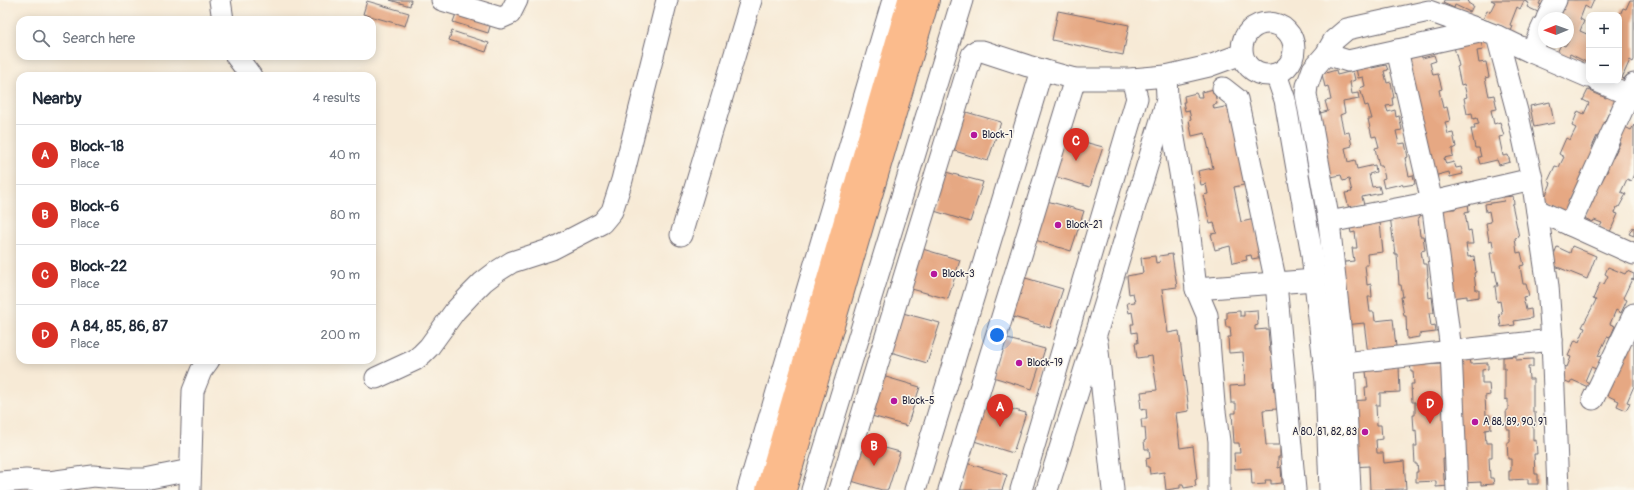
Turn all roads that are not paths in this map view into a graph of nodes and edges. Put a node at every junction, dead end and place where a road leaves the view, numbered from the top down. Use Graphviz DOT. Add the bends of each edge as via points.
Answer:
graph roads {
  1 [pos="220,0"];
  2 [pos="442,0"];
  3 [pos="517,0"];
  4 [pos="667,0"];
  5 [pos="751,0"];
  6 [pos="893,0"];
  7 [pos="909,0"];
  8 [pos="928,0"];
  9 [pos="962,0"];
  10 [pos="1556,0"];
  11 [pos="1432,5"];
  12 [pos="1550,12"];
  13 [pos="222,16"];
  14 [pos="1490,33"];
  15 [pos="1538,37"];
  16 [pos="1397,50"];
  17 [pos="1531,52"];
  18 [pos="1242,54"];
  19 [pos="1326,54"];
  20 [pos="239,60"];
  21 [pos="1042,70"];
  22 [pos="248,72"];
  23 [pos="1276,74"];
  24 [pos="1166,76"];
  25 [pos="1586,76"];
  26 [pos="1075,79"];
  27 [pos="1132,79"];
  28 [pos="1607,84"];
  29 [pos="1223,88"];
  30 [pos="1632,92"];
  31 [pos="1167,98"];
  32 [pos="1532,179"];
  33 [pos="1432,202"];
  34 [pos="1537,210"];
  35 [pos="1329,222"];
  36 [pos="1570,225"];
  37 [pos="681,234"];
  38 [pos="1634,254"];
  39 [pos="1315,280"];
  40 [pos="1276,283"];
  41 [pos="1196,288"];
  42 [pos="1634,314"];
  43 [pos="1096,334"];
  44 [pos="1552,340"];
  45 [pos="1451,350"];
  46 [pos="1344,363"];
  47 [pos="206,364"];
  48 [pos="376,378"];
  49 [pos="1593,399"];
  50 [pos="190,480"];
  51 [pos="0,482"];
  52 [pos="748,490"];
  53 [pos="767,490"];
  54 [pos="785,490"];
  55 [pos="812,490"];
  56 [pos="839,490"];
  57 [pos="915,490"];
  58 [pos="949,490"];
  59 [pos="1021,490"];
  60 [pos="1047,490"];
  61 [pos="1113,490"];
  62 [pos="1219,490"];
  63 [pos="1295,490"];
  64 [pos="1330,490"];
  65 [pos="1350,490"];
  66 [pos="1457,490"];
  67 [pos="1558,490"];
  1 -- 13 [label="street"];
  2 -- 3 [label="street" via="501,18 510,14"];
  4 -- 48 [label="street" via="612,211 602,223 552,249 512,262 496,272 466,300 422,354 415,360"];
  5 -- 37 [label="street"];
  6 -- 52 [label="street"];
  7 -- 53 [label="main road"];
  8 -- 54 [label="main road"];
  9 -- 55 [label="street"];
  10 -- 12 [label="street"];
  11 -- 14 [label="street"];
  11 -- 19 [label="street" via="1348,29 1334,40"];
  14 -- 16 [label="street"];
  14 -- 17 [label="street"];
  14 -- 32 [label="street" via="1518,115"];
  15 -- 17 [label="street"];
  16 -- 19 [label="street" via="1348,61"];
  16 -- 33 [label="street"];
  17 -- 25 [label="street"];
  18 -- 23 [label="street" via="1246,64 1254,72 1265,76"];
  18 -- 23 [label="street" via="1243,39 1253,28 1266,23 1281,26 1291,37 1294,52 1288,66"];
  18 -- 24 [label="street" via="1208,66"];
  19 -- 35 [label="street" via="1313,69 1306,94"];
  20 -- 22 [label="street"];
  21 -- 26 [label="street"];
  21 -- 56 [label="street" via="982,51 976,51 972,55"];
  21 -- 57 [label="street"];
  23 -- 39 [label="street" via="1285,100"];
  24 -- 27 [label="street"];
  24 -- 31 [label="street"];
  26 -- 27 [label="street"];
  26 -- 58 [label="street"];
  27 -- 59 [label="street" via="1137,98"];
  28 -- 30 [label="street"];
  29 -- 40 [label="street" via="1237,99"];
  30 -- 36 [label="street"];
  31 -- 41 [label="street" via="1188,219"];
  31 -- 43 [label="street"];
  32 -- 33 [label="street"];
  32 -- 34 [label="street"];
  33 -- 35 [label="street"];
  33 -- 45 [label="street"];
  34 -- 36 [label="street"];
  34 -- 44 [label="street" via="1548,286"];
  35 -- 46 [label="street"];
  36 -- 38 [label="street"];
  39 -- 40 [label="street"];
  39 -- 64 [label="street" via="1326,381"];
  40 -- 41 [label="street"];
  40 -- 63 [label="street"];
  41 -- 62 [label="street" via="1208,315 1219,441"];
  42 -- 49 [label="street"];
  43 -- 60 [label="street"];
  43 -- 61 [label="street"];
  44 -- 45 [label="street"];
  44 -- 67 [label="street"];
  45 -- 46 [label="street"];
  45 -- 66 [label="street"];
  46 -- 65 [label="street"];
  47 -- 50 [label="street" via="193,391"];
  50 -- 51 [label="street" via="128,480 97,476 49,482"];
}
